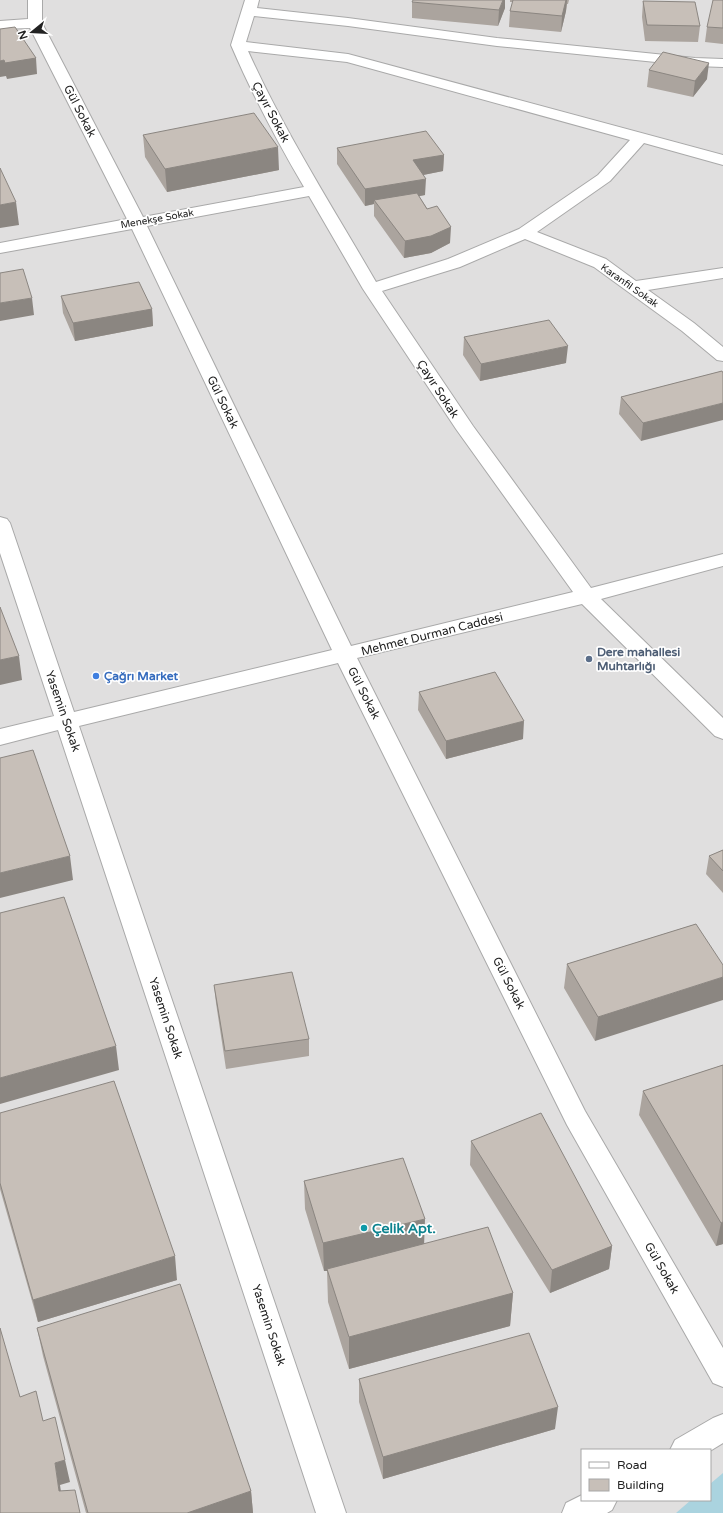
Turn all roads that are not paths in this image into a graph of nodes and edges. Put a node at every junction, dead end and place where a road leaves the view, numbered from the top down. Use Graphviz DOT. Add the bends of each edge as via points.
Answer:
graph roads {
  1 [pos="35,0"];
  2 [pos="250,6"];
  3 [pos="35,23"];
  4 [pos="0,25"];
  5 [pos="238,45"];
  6 [pos="723,64"];
  7 [pos="641,138"];
  8 [pos="723,160"];
  9 [pos="314,190"];
  10 [pos="137,222"];
  11 [pos="525,233"];
  12 [pos="0,248"];
  13 [pos="723,273"];
  14 [pos="633,287"];
  15 [pos="372,289"];
  16 [pos="723,356"];
  17 [pos="0,523"];
  18 [pos="723,560"];
  19 [pos="586,596"];
  20 [pos="345,655"];
  21 [pos="67,721"];
  22 [pos="723,731"];
  23 [pos="0,737"];
  24 [pos="723,1374"];
  25 [pos="723,1427"];
  26 [pos="687,1449"];
  27 [pos="600,1501"];
  28 [pos="331,1513"];
  29 [pos="577,1513"];
  1 -- 3 [label="street, Gül Sokak"];
  2 -- 5 [label="street"];
  2 -- 6 [label="street" via="497,42"];
  3 -- 4 [label="street"];
  3 -- 10 [label="street, Gül Sokak"];
  5 -- 7 [label="street" via="348,58"];
  5 -- 9 [label="street, Çayır Sokak" via="284,139"];
  7 -- 8 [label="street"];
  7 -- 11 [label="street" via="604,178"];
  9 -- 10 [label="street, Menekşe Sokak"];
  9 -- 15 [label="street, Çayır Sokak"];
  10 -- 12 [label="street, Menekşe Sokak"];
  10 -- 20 [label="street, Gül Sokak"];
  11 -- 14 [label="street, Karanfil Sokak" via="600,263"];
  11 -- 15 [label="street" via="454,263"];
  13 -- 14 [label="street"];
  14 -- 16 [label="street, Karanfil Sokak"];
  15 -- 19 [label="street, Çayır Sokak" via="465,429"];
  17 -- 21 [label="street, Yasemin Sokak"];
  18 -- 19 [label="street, Mehmet Durman Caddesi"];
  19 -- 20 [label="street, Mehmet Durman Caddesi"];
  19 -- 22 [label="street, Çayır Sokak"];
  20 -- 21 [label="street, Mehmet Durman Caddesi"];
  20 -- 24 [label="street, Gül Sokak" via="576,1118"];
  21 -- 23 [label="street, Mehmet Durman Caddesi"];
  21 -- 28 [label="street, Yasemin Sokak"];
  25 -- 26 [label="street"];
  27 -- 29 [label="street"];
}
